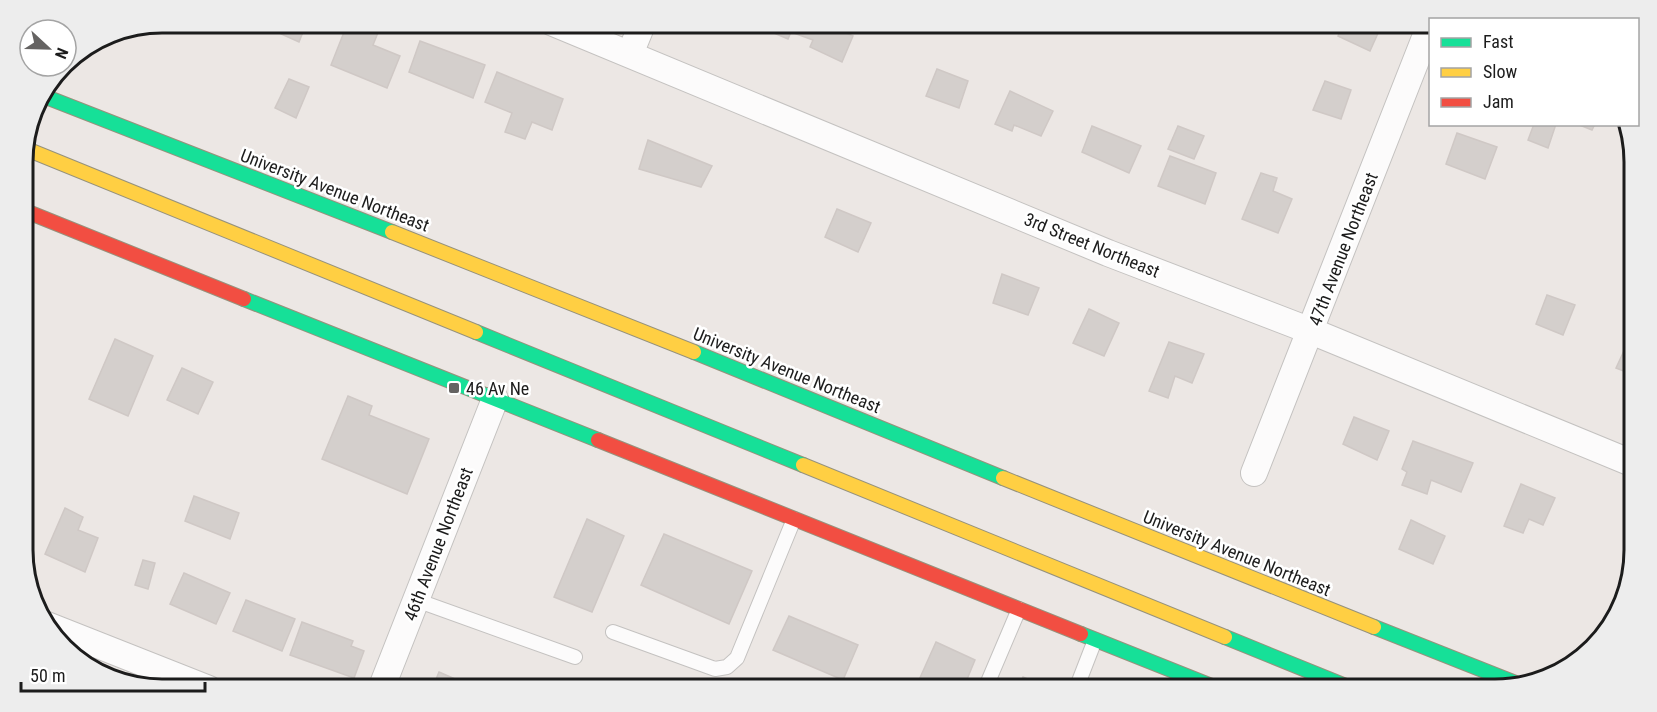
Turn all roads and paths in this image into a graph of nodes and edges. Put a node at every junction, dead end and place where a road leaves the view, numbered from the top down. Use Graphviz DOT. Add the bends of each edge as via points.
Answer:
graph roads {
  1 [pos="578,33"];
  2 [pos="638,33"];
  3 [pos="1428,33"];
  4 [pos="630,54"];
  5 [pos="50,98"];
  6 [pos="33,152"];
  7 [pos="33,214"];
  8 [pos="1311,331"];
  9 [pos="495,399"];
  10 [pos="1624,460"];
  11 [pos="1254,473"];
  12 [pos="794,519"];
  13 [pos="416,600"];
  14 [pos="1019,609"];
  15 [pos="63,631"];
  16 [pos="613,632"];
  17 [pos="1095,640"];
  18 [pos="575,657"];
  19 [pos="182,679"];
  20 [pos="385,679"];
  21 [pos="989,679"];
  22 [pos="1080,679"];
  23 [pos="1179,679"];
  24 [pos="1328,679"];
  25 [pos="1505,679"];
  1 -- 4 [label="street, 3rd Street Northeast"];
  2 -- 4 [label="street"];
  3 -- 8 [label="street, 47th Avenue Northeast"];
  4 -- 8 [label="street, 3rd Street Northeast" via="1108,253"];
  5 -- 25 [label="main road, University Avenue Northeast" via="547,292"];
  6 -- 24 [label="main road"];
  7 -- 9 [label="main road"];
  8 -- 10 [label="street, 3rd Street Northeast"];
  8 -- 11 [label="street, 47th Avenue Northeast"];
  9 -- 12 [label="main road"];
  9 -- 13 [label="street, 46th Avenue Northeast"];
  12 -- 14 [label="main road"];
  12 -- 16 [label="lane" via="737,658 727,667 716,669"];
  13 -- 18 [label="lane"];
  13 -- 20 [label="street, 46th Avenue Northeast"];
  14 -- 17 [label="main road"];
  14 -- 21 [label="lane"];
  15 -- 19 [label="street"];
  17 -- 22 [label="lane"];
  17 -- 23 [label="main road"];
}
